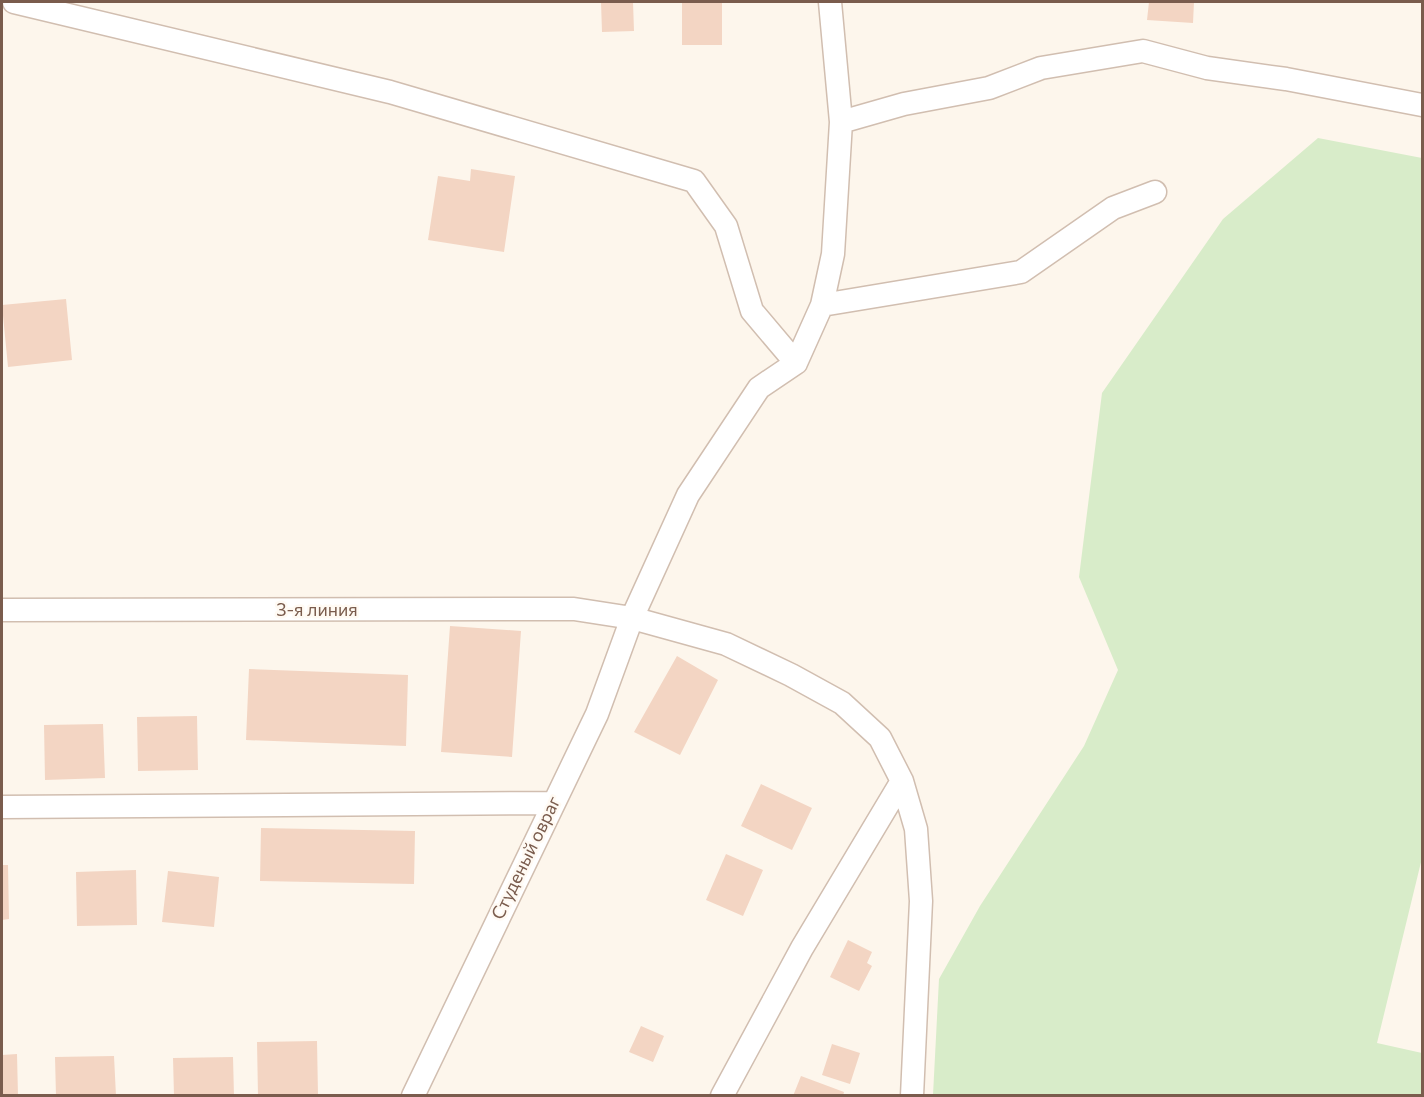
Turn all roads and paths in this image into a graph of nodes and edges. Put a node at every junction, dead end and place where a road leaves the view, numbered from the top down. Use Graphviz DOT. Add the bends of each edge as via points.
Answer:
graph roads {
  1 [pos="14,2"];
  2 [pos="830,2"];
  3 [pos="1422,105"];
  4 [pos="841,122"];
  5 [pos="1155,192"];
  6 [pos="822,305"];
  7 [pos="796,363"];
  8 [pos="2,610"];
  9 [pos="632,618"];
  10 [pos="902,781"];
  11 [pos="553,803"];
  12 [pos="2,807"];
  13 [pos="413,1095"];
  14 [pos="722,1095"];
  15 [pos="912,1095"];
  1 -- 7 [label="street" via="390,92 694,181 726,226 752,311"];
  2 -- 4 [label="street"];
  3 -- 4 [label="street" via="1207,68 1143,51 1041,68 989,88"];
  4 -- 6 [label="street" via="832,254"];
  5 -- 6 [label="street" via="1113,207 1021,272"];
  6 -- 7 [label="street"];
  7 -- 9 [label="street, Студеный овраг" via="759,388 688,495"];
  8 -- 9 [label="street, 3-я линия" via="574,609"];
  9 -- 10 [label="street, 3-я линия" via="726,644 842,703 880,738"];
  9 -- 11 [label="street, Студеный овраг" via="597,714"];
  10 -- 14 [label="street" via="802,948"];
  10 -- 15 [label="street, 3-я линия" via="916,829 921,901"];
  11 -- 12 [label="street"];
  11 -- 13 [label="street, Студеный овраг"];
}
